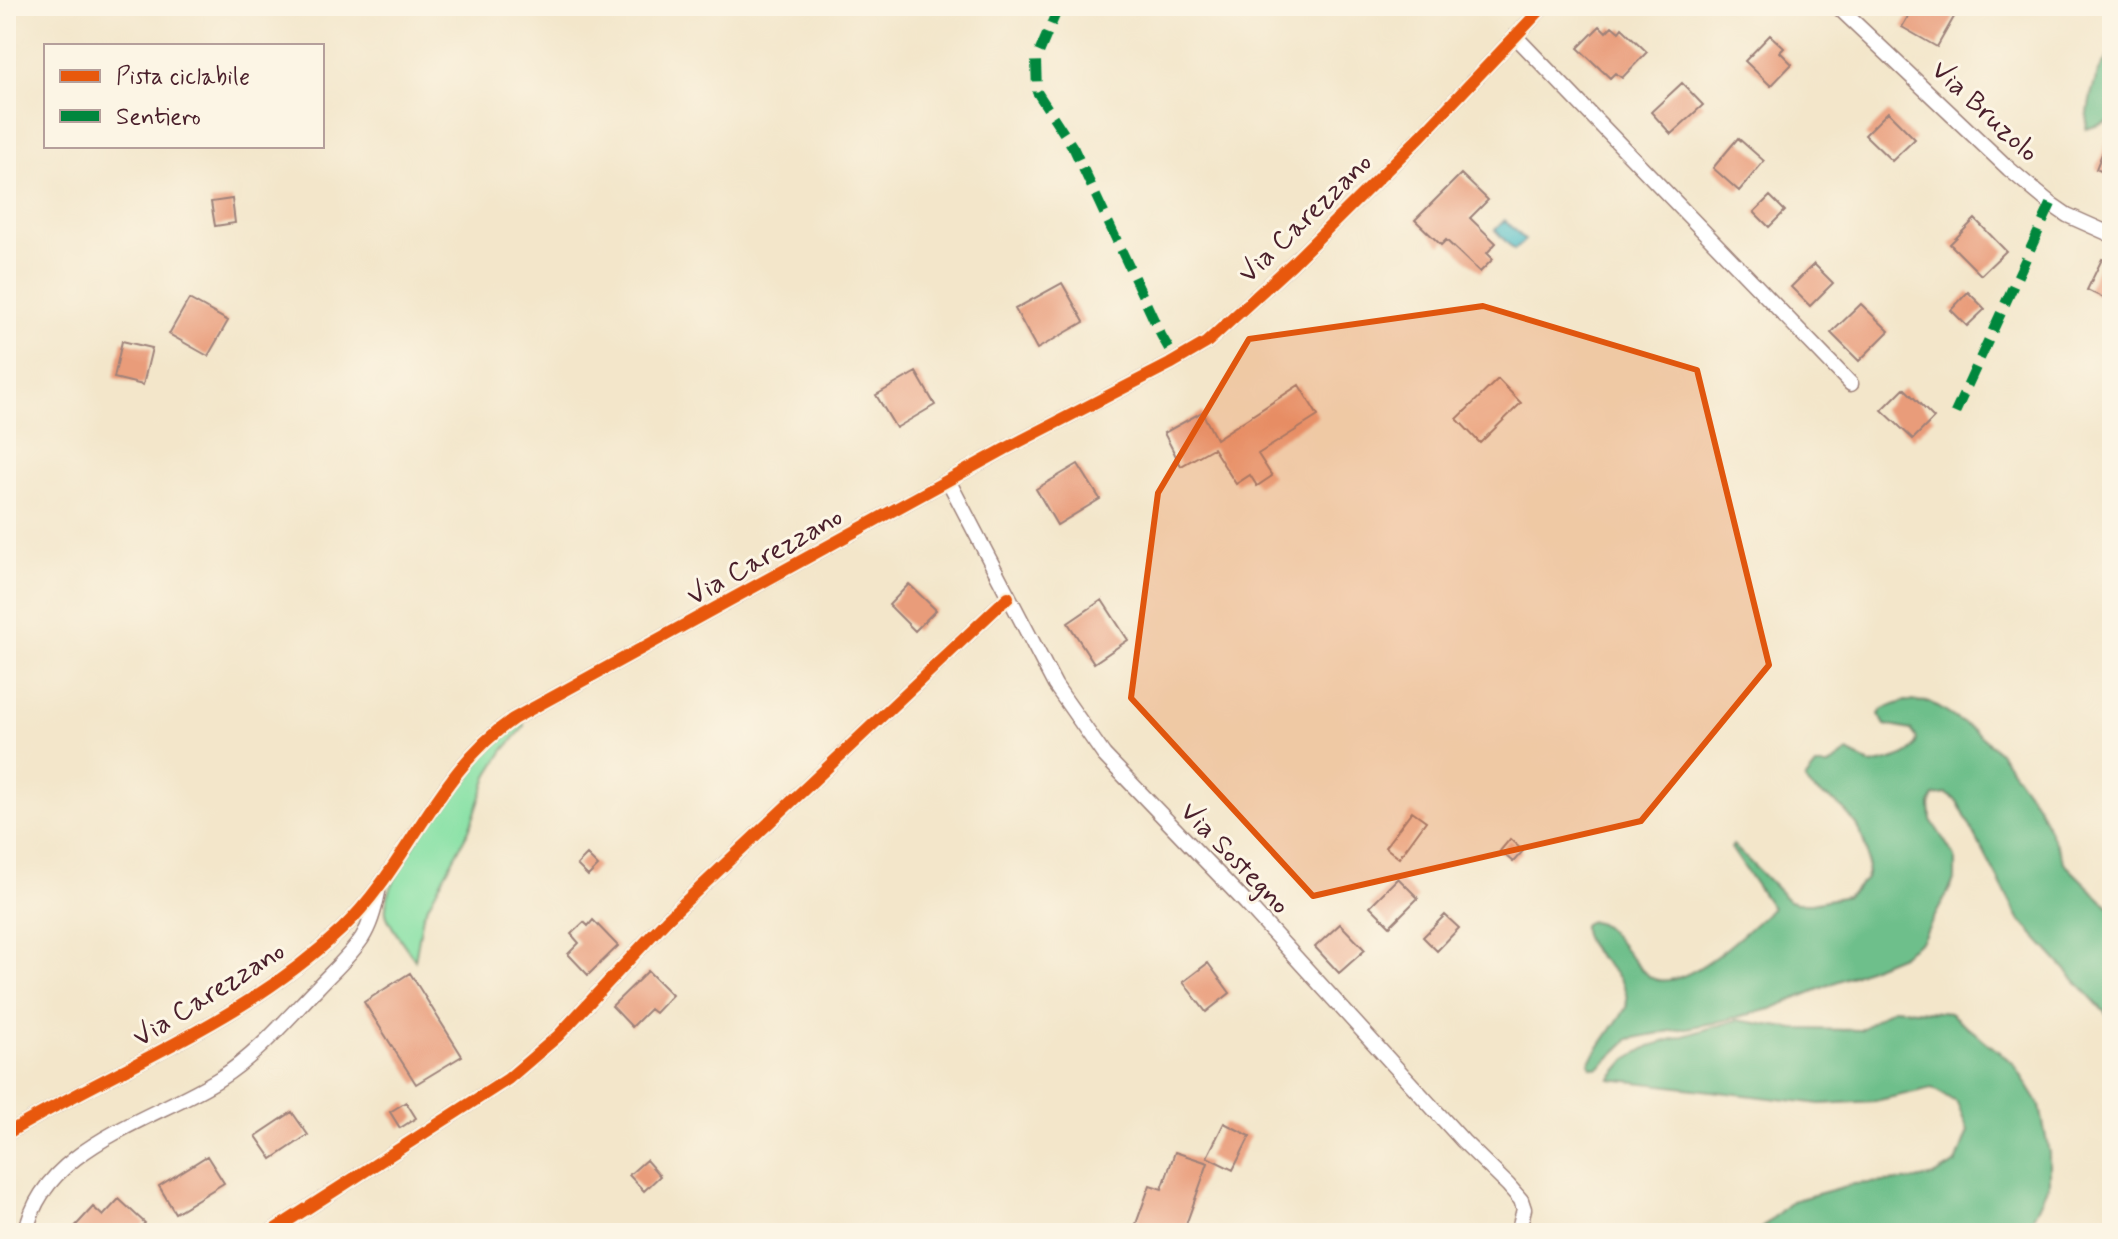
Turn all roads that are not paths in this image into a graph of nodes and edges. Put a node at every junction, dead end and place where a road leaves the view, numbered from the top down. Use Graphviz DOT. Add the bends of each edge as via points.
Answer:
graph roads {
  1 [pos="1544,6"];
  2 [pos="1837,6"];
  3 [pos="1515,36"];
  4 [pos="2112,235"];
  5 [pos="1851,384"];
  6 [pos="949,482"];
  7 [pos="1008,597"];
  8 [pos="379,888"];
  9 [pos="6,1134"];
  10 [pos="26,1233"];
  11 [pos="269,1233"];
  12 [pos="1518,1233"];
  1 -- 3 [label="street, Via Carezzano"];
  2 -- 4 [label="street, Via Bruzolo" via="2040,195 2067,215"];
  3 -- 5 [label="street"];
  3 -- 6 [label="street, Via Carezzano" via="1410,147 1214,337"];
  6 -- 7 [label="street, Via Sostegno"];
  6 -- 8 [label="street, Via Carezzano" via="498,729 452,779"];
  7 -- 11 [label="street" via="667,919 538,1056"];
  7 -- 12 [label="street, Via Sostegno" via="1055,685 1104,755 1513,1190 1524,1209"];
  8 -- 9 [label="street, Via Carezzano" via="319,950 248,1003"];
  8 -- 10 [label="street" via="359,943 268,1038 221,1078 67,1165 38,1197"];
}
